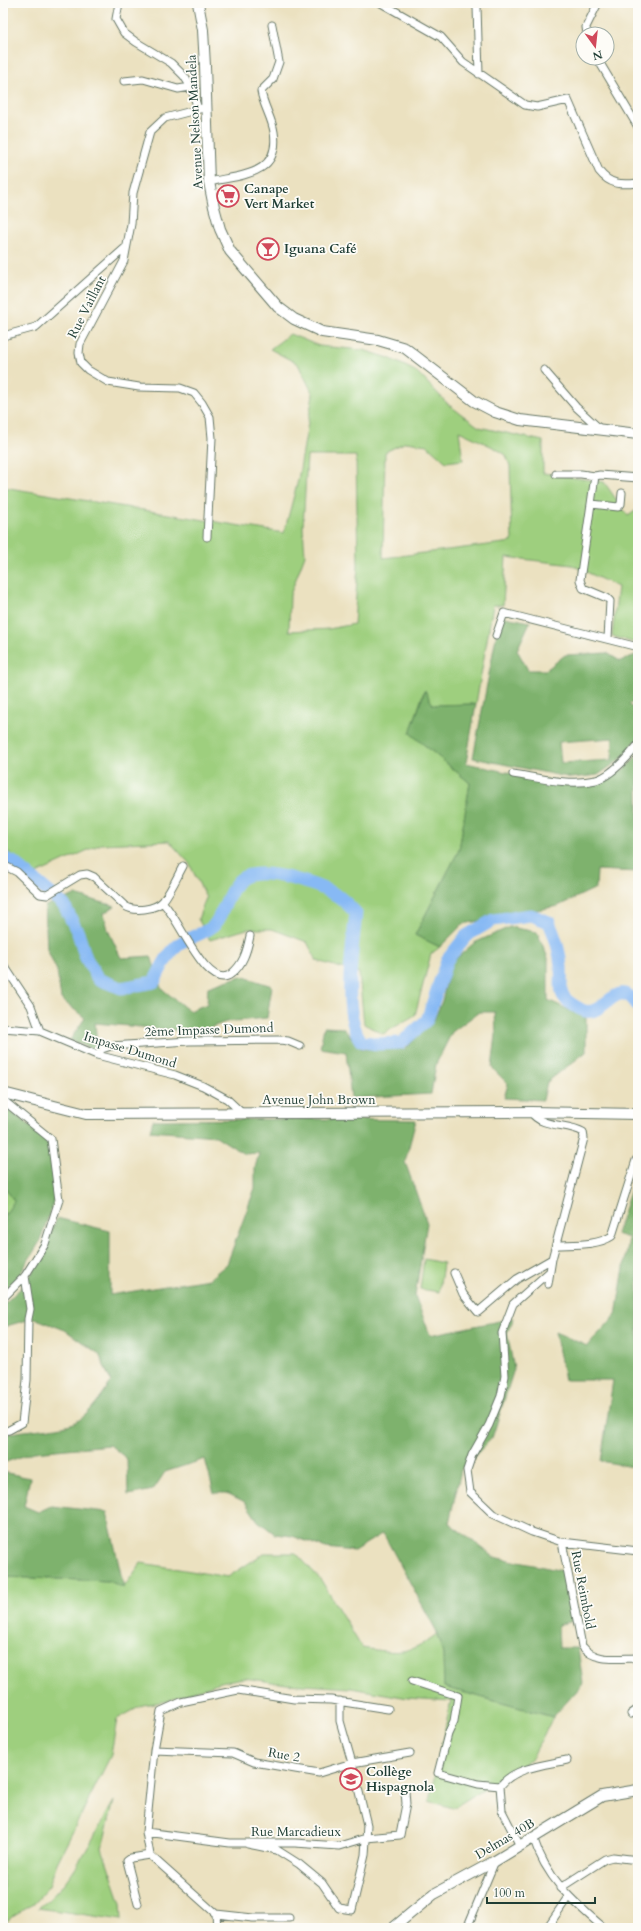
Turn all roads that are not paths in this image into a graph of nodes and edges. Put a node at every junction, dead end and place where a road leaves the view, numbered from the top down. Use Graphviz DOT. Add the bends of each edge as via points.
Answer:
graph roads {
  1 [pos="119,3"];
  2 [pos="198,3"];
  3 [pos="381,3"];
  4 [pos="598,3"];
  5 [pos="476,4"];
  6 [pos="272,25"];
  7 [pos="586,26"];
  8 [pos="602,66"];
  9 [pos="479,74"];
  10 [pos="124,81"];
  11 [pos="191,87"];
  12 [pos="202,108"];
  13 [pos="638,126"];
  14 [pos="209,182"];
  15 [pos="638,183"];
  16 [pos="126,247"];
  17 [pos="3,336"];
  18 [pos="544,370"];
  19 [pos="600,430"];
  20 [pos="638,434"];
  21 [pos="556,474"];
  22 [pos="595,476"];
  23 [pos="638,478"];
  24 [pos="622,493"];
  25 [pos="592,504"];
  26 [pos="207,537"];
  27 [pos="496,636"];
  28 [pos="608,639"];
  29 [pos="638,647"];
  30 [pos="638,745"];
  31 [pos="513,774"];
  32 [pos="3,865"];
  33 [pos="183,866"];
  34 [pos="162,902"];
  35 [pos="250,936"];
  36 [pos="3,964"];
  37 [pos="3,1028"];
  38 [pos="40,1031"];
  39 [pos="300,1046"];
  40 [pos="97,1055"];
  41 [pos="3,1093"];
  42 [pos="3,1100"];
  43 [pos="531,1112"];
  44 [pos="242,1113"];
  45 [pos="638,1114"];
  46 [pos="636,1160"];
  47 [pos="54,1213"];
  48 [pos="62,1214"];
  49 [pos="556,1245"];
  50 [pos="552,1259"];
  51 [pos="549,1272"];
  52 [pos="454,1273"];
  53 [pos="25,1276"];
  54 [pos="548,1284"];
  55 [pos="3,1298"];
  56 [pos="3,1432"];
  57 [pos="562,1542"];
  58 [pos="638,1551"];
  59 [pos="638,1658"];
  60 [pos="412,1681"];
  61 [pos="340,1701"];
  62 [pos="388,1709"];
  63 [pos="638,1709"];
  64 [pos="631,1714"];
  65 [pos="154,1750"];
  66 [pos="410,1754"];
  67 [pos="567,1760"];
  68 [pos="352,1763"];
  69 [pos="500,1786"];
  70 [pos="404,1790"];
  71 [pos="638,1790"];
  72 [pos="146,1832"];
  73 [pos="533,1837"];
  74 [pos="366,1838"];
  75 [pos="248,1844"];
  76 [pos="520,1846"];
  77 [pos="150,1855"];
  78 [pos="638,1860"];
  79 [pos="495,1861"];
  80 [pos="560,1888"];
  81 [pos="568,1897"];
  82 [pos="138,1904"];
  83 [pos="216,1914"];
  84 [pos="289,1918"];
  85 [pos="217,1928"];
  86 [pos="393,1928"];
  87 [pos="467,1928"];
  88 [pos="547,1928"];
  89 [pos="604,1928"];
  1 -- 11 [label="street" via="116,19 124,33 171,63"];
  2 -- 12 [label="street, Avenue Nelson Mandela" via="203,30"];
  3 -- 9 [label="street" via="441,37 463,62"];
  4 -- 7 [label="street"];
  5 -- 9 [label="street"];
  6 -- 14 [label="street" via="279,62 273,78 261,91 263,104 274,131 272,155 266,165 255,173"];
  8 -- 13 [label="street"];
  9 -- 15 [label="street" via="525,105 532,107 568,100 605,180 617,184"];
  10 -- 11 [label="street" via="142,79 178,89"];
  11 -- 12 [label="street"];
  12 -- 14 [label="street, Avenue Nelson Mandela"];
  12 -- 16 [label="street, Rue Vaillant" via="165,118 150,132 133,193 131,224"];
  14 -- 19 [label="street, Avenue Nelson Mandela" via="220,229 230,251 278,307 294,319 322,332 378,340 405,348 474,401 495,412 520,420"];
  16 -- 17 [label="street" via="36,327"];
  16 -- 26 [label="street, Rue Vaillant" via="124,261 80,344 81,363 108,382 139,387 180,388 194,393 202,403 210,417 212,438"];
  18 -- 19 [label="street"];
  19 -- 20 [label="street, Avenue Nelson Mandela"];
  21 -- 22 [label="street"];
  22 -- 23 [label="street"];
  22 -- 25 [label="street"];
  24 -- 25 [label="street" via="621,504 618,507"];
  25 -- 28 [label="street" via="580,580 583,588 610,601"];
  27 -- 28 [label="street" via="504,613"];
  28 -- 29 [label="street"];
  30 -- 31 [label="street" via="622,764 597,780 571,782"];
  32 -- 34 [label="street" via="17,872 40,894 47,895 80,875 87,874 94,877 130,909 148,908"];
  33 -- 34 [label="street"];
  34 -- 35 [label="street" via="167,906 203,965 217,977 223,978 235,971 244,958"];
  36 -- 38 [label="street" via="31,1006"];
  37 -- 38 [label="street, Impasse Dumond"];
  38 -- 40 [label="street, Impasse Dumond"];
  39 -- 40 [label="street, 2ème Impasse Dumond" via="280,1040 181,1041 111,1046 102,1049"];
  40 -- 44 [label="street, Impasse Dumond" via="175,1075 203,1086 227,1099"];
  41 -- 44 [label="street, Avenue John Brown" via="86,1114"];
  42 -- 47 [label="street" via="51,1139 59,1200"];
  43 -- 44 [label="street, Avenue John Brown"];
  43 -- 45 [label="street, Avenue John Brown"];
  43 -- 49 [label="street" via="534,1117 546,1122 577,1128 583,1132 584,1138"];
  46 -- 49 [label="street" via="612,1236 604,1241"];
  47 -- 48 [label="street"];
  47 -- 53 [label="street" via="45,1244"];
  49 -- 50 [label="street"];
  50 -- 51 [label="street"];
  50 -- 52 [label="street" via="517,1279 478,1312 463,1294"];
  51 -- 54 [label="street"];
  51 -- 57 [label="street, Rue Reimbold" via="513,1304 502,1333 505,1376 501,1396 467,1470 470,1492 493,1514 532,1532"];
  53 -- 55 [label="street"];
  53 -- 56 [label="street" via="30,1310 22,1423"];
  57 -- 58 [label="street"];
  57 -- 59 [label="street, Rue Reimbold" via="582,1646 587,1653 599,1658"];
  60 -- 69 [label="street" via="458,1696 454,1721 438,1773"];
  61 -- 62 [label="street"];
  61 -- 65 [label="street" via="294,1699 238,1690 181,1702 161,1711"];
  61 -- 68 [label="street" via="340,1721"];
  63 -- 64 [label="street"];
  65 -- 68 [label="street, Rue 2" via="233,1753 254,1762 319,1773"];
  65 -- 72 [label="street"];
  66 -- 68 [label="street, Rue 2"];
  67 -- 69 [label="street" via="522,1771 504,1780"];
  68 -- 74 [label="street" via="367,1825"];
  69 -- 76 [label="street" via="502,1811"];
  70 -- 74 [label="street, Rue Marcadieux" via="406,1804 400,1835"];
  71 -- 73 [label="street, Delmas 40B" via="602,1796"];
  72 -- 75 [label="street, Rue Marcadieux"];
  72 -- 77 [label="street"];
  73 -- 76 [label="street, Delmas 40B"];
  73 -- 80 [label="street" via="539,1856"];
  74 -- 75 [label="street, Rue Marcadieux" via="339,1846 295,1843"];
  74 -- 75 [label="street" via="365,1856 352,1910 339,1908 322,1883 277,1850"];
  76 -- 79 [label="street, Delmas 40B"];
  77 -- 82 [label="street" via="127,1861"];
  77 -- 83 [label="street"];
  78 -- 80 [label="street" via="613,1857 604,1859"];
  79 -- 86 [label="street, Delmas 40B" via="434,1894"];
  79 -- 87 [label="street"];
  80 -- 81 [label="street"];
  81 -- 88 [label="street"];
  81 -- 89 [label="street"];
  83 -- 84 [label="street"];
  83 -- 85 [label="street"];
}
